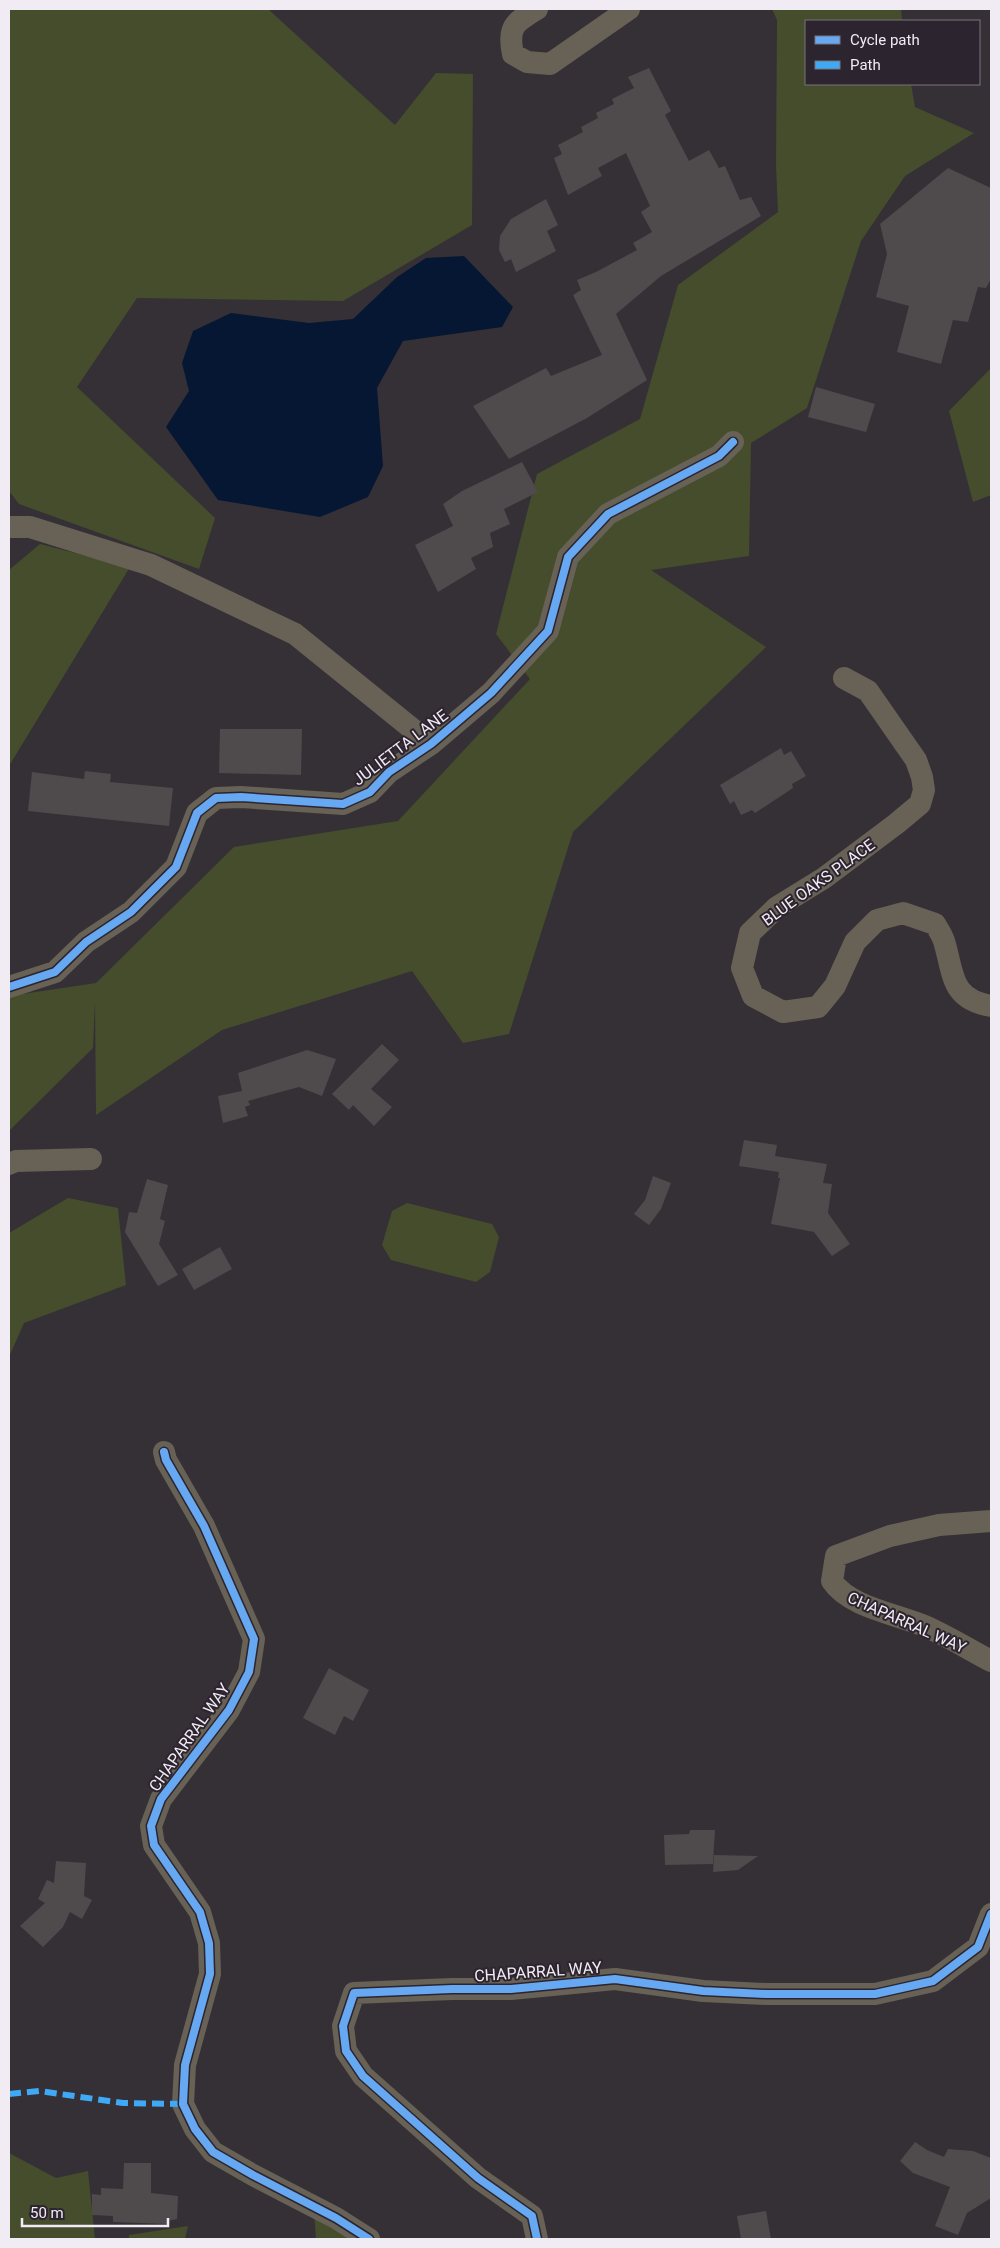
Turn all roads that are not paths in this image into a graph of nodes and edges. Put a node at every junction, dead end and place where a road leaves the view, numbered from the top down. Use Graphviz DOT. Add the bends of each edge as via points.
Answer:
graph roads {
  1 [pos="536,9"];
  2 [pos="629,9"];
  3 [pos="732,442"];
  4 [pos="9,527"];
  5 [pos="844,678"];
  6 [pos="431,744"];
  7 [pos="9,987"];
  8 [pos="991,1006"];
  9 [pos="91,1158"];
  10 [pos="9,1164"];
  11 [pos="164,1452"];
  12 [pos="991,1521"];
  13 [pos="991,1661"];
  14 [pos="991,1914"];
  15 [pos="369,2239"];
  16 [pos="537,2239"];
  1 -- 2 [label="street" via="516,22 510,40 512,54 527,62 550,64"];
  3 -- 6 [label="street, JULIETTA LANE" via="720,456 608,514 568,557 548,631 491,693"];
  4 -- 6 [label="street" via="30,527 151,565 295,634"];
  5 -- 8 [label="street, BLUE OAKS PLACE" via="868,691 916,760 924,790 920,804 896,824 824,878 777,907 750,933 742,968 754,996 783,1012 818,1007 835,986 855,942 877,920 903,913 935,924 944,940 956,987 977,1004"];
  6 -- 7 [label="street, JULIETTA LANE" via="389,772 370,792 343,804 216,798 197,813 176,867 131,912 86,942 55,972"];
  9 -- 10 [label="street" via="16,1160"];
  11 -- 15 [label="street, CHAPARRAL WAY" via="204,1526 254,1639 249,1672 229,1710 160,1799 151,1826 154,1845 200,1912 210,1943 210,1974 185,2065 183,2104 195,2129 213,2152"];
  12 -- 13 [label="street, CHAPARRAL WAY" via="939,1525 890,1536 836,1556 832,1581 839,1592 877,1610 926,1627"];
  14 -- 16 [label="street, CHAPARRAL WAY" via="978,1947 933,1981 875,1994 703,1991 615,1979 511,1989 354,1993 343,2026 346,2051 363,2076 478,2178 532,2216"];
}
